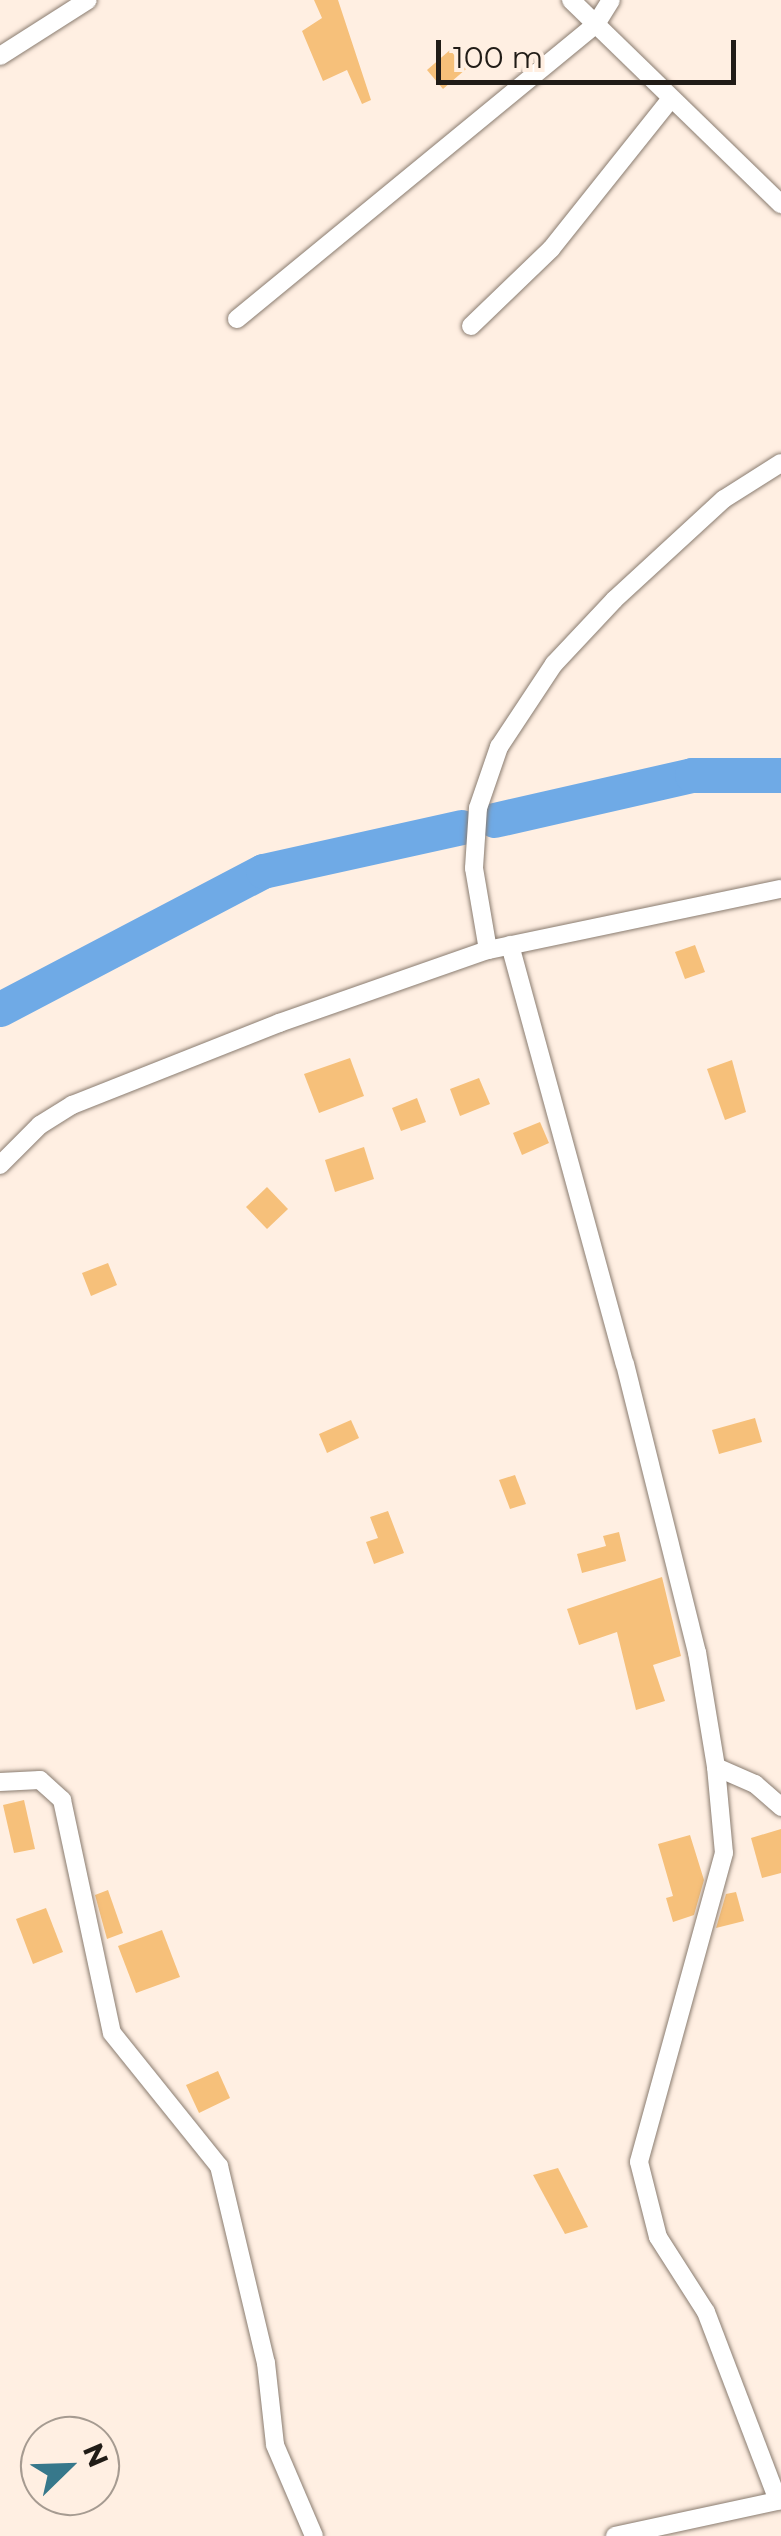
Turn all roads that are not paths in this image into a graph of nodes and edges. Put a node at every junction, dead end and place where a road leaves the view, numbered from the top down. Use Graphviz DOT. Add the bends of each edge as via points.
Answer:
graph roads {
  1 [pos="88,0"];
  2 [pos="571,0"];
  3 [pos="611,0"];
  4 [pos="596,24"];
  5 [pos="0,56"];
  6 [pos="670,100"];
  7 [pos="781,204"];
  8 [pos="237,319"];
  9 [pos="471,326"];
  10 [pos="781,463"];
  11 [pos="781,889"];
  12 [pos="510,945"];
  13 [pos="488,950"];
  14 [pos="0,1165"];
  15 [pos="716,1767"];
  16 [pos="0,1782"];
  17 [pos="781,1807"];
  18 [pos="779,2501"];
  19 [pos="314,2536"];
  20 [pos="615,2536"];
  1 -- 5 [label="street"];
  2 -- 4 [label="street"];
  3 -- 4 [label="street"];
  4 -- 6 [label="street"];
  4 -- 8 [label="street"];
  6 -- 7 [label="street"];
  6 -- 9 [label="street" via="550,249"];
  10 -- 13 [label="street" via="724,498 614,600 554,664 499,747 478,808 474,868"];
  11 -- 12 [label="street"];
  12 -- 13 [label="street"];
  12 -- 15 [label="street" via="625,1364 697,1652"];
  13 -- 14 [label="street" via="105,1089 40,1124"];
  15 -- 17 [label="street" via="755,1784"];
  15 -- 18 [label="street" via="724,1854 638,2162 658,2237 706,2312"];
  16 -- 19 [label="street" via="40,1780 62,1800 112,2032 218,2166 266,2364 275,2445"];
  18 -- 20 [label="street"];
}
